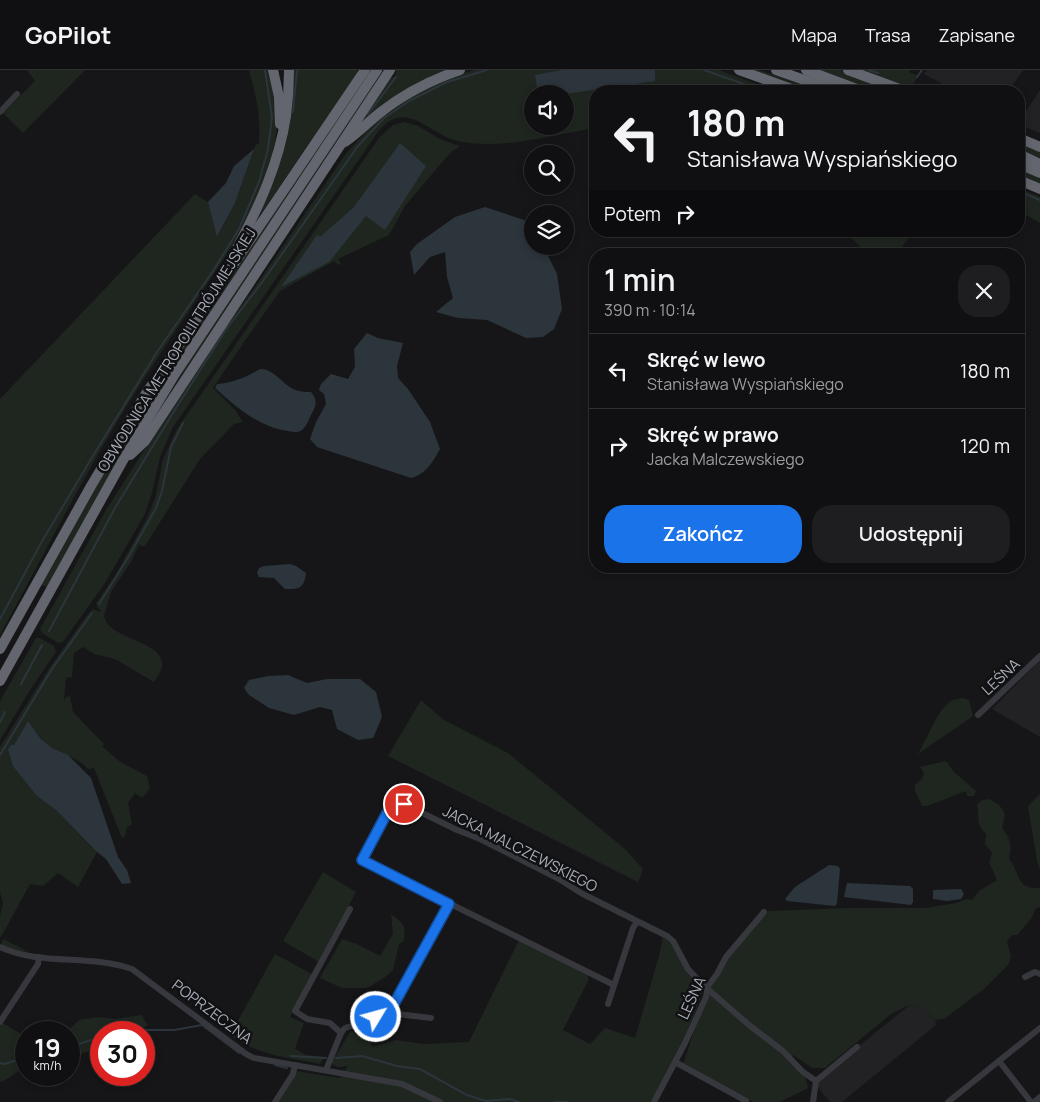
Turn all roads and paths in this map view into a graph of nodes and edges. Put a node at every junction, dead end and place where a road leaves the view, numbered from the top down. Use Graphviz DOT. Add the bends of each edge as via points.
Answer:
graph roads {
  1 [pos="274,70"];
  2 [pos="289,70"];
  3 [pos="365,70"];
  4 [pos="377,70"];
  5 [pos="390,70"];
  6 [pos="460,70"];
  7 [pos="739,70"];
  8 [pos="776,70"];
  9 [pos="806,70"];
  10 [pos="848,70"];
  11 [pos="780,85"];
  12 [pos="819,85"];
  13 [pos="846,85"];
  14 [pos="889,85"];
  15 [pos="16,94"];
  16 [pos="0,112"];
  17 [pos="1025,141"];
  18 [pos="342,144"];
  19 [pos="1040,147"];
  20 [pos="278,150"];
  21 [pos="1025,157"];
  22 [pos="1040,164"];
  23 [pos="1025,167"];
  24 [pos="1040,173"];
  25 [pos="1025,183"];
  26 [pos="1040,189"];
  27 [pos="209,299"];
  28 [pos="122,462"];
  29 [pos="0,650"];
  30 [pos="1040,656"];
  31 [pos="0,681"];
  32 [pos="978,715"];
  33 [pos="449,904"];
  34 [pos="350,909"];
  35 [pos="764,912"];
  36 [pos="637,922"];
  37 [pos="0,947"];
  38 [pos="39,957"];
  39 [pos="1040,974"];
  40 [pos="1025,977"];
  41 [pos="614,985"];
  42 [pos="708,988"];
  43 [pos="608,1004"];
  44 [pos="389,1013"];
  45 [pos="431,1018"];
  46 [pos="0,1022"];
  47 [pos="1040,1028"];
  48 [pos="341,1033"];
  49 [pos="857,1047"];
  50 [pos="999,1061"];
  51 [pos="675,1062"];
  52 [pos="295,1065"];
  53 [pos="326,1070"];
  54 [pos="816,1081"];
  55 [pos="1040,1097"];
  56 [pos="746,1101"];
  57 [pos="274,1102"];
  58 [pos="440,1102"];
  59 [pos="654,1102"];
  60 [pos="813,1102"];
  61 [pos="948,1102"];
  62 [pos="1032,1102"];
  1 -- 20 [label="highway" via="280,116"];
  2 -- 20 [label="highway" via="286,117"];
  3 -- 27 [label="highway, OBWODNICA METROPOLII TRÓJMIEJSKIEJ"];
  4 -- 28 [label="highway, OBWODNICA METROPOLII TRÓJMIEJSKIEJ" via="175,374"];
  5 -- 18 [label="highway"];
  6 -- 18 [label="highway" via="401,97"];
  7 -- 11 [label="highway"];
  8 -- 12 [label="highway"];
  9 -- 13 [label="highway"];
  10 -- 14 [label="highway"];
  15 -- 16 [label="street"];
  17 -- 19 [label="highway"];
  18 -- 28 [label="highway" via="145,440"];
  20 -- 27 [label="highway" via="256,212"];
  21 -- 22 [label="highway"];
  23 -- 24 [label="highway"];
  25 -- 26 [label="highway"];
  27 -- 29 [label="highway, OBWODNICA METROPOLII TRÓJMIEJSKIEJ" via="118,439"];
  28 -- 31 [label="highway, OBWODNICA METROPOLII TRÓJMIEJSKIEJ"];
  30 -- 32 [label="street, LEŚNA"];
  33 -- 36 [label="street, JACKA MALCZEWSKIEGO" via="362,860 387,813 399,804 498,848"];
  33 -- 41 [label="street"];
  33 -- 44 [label="street"];
  34 -- 48 [label="street" via="295,1011 306,1019 330,1023"];
  35 -- 42 [label="street, LEŚNA" via="726,956"];
  36 -- 41 [label="street"];
  36 -- 42 [label="street" via="673,941 688,969"];
  37 -- 38 [label="street, POPRZECZNA"];
  38 -- 46 [label="street" via="38,964"];
  38 -- 52 [label="street, POPRZECZNA" via="132,968 246,1054"];
  39 -- 40 [label="street" via="1035,972"];
  41 -- 43 [label="street"];
  42 -- 51 [label="street, LEŚNA"];
  42 -- 54 [label="street"];
  44 -- 45 [label="street"];
  44 -- 48 [label="street" via="345,1028"];
  47 -- 50 [label="street"];
  48 -- 53 [label="street"];
  49 -- 54 [label="street"];
  50 -- 61 [label="street"];
  50 -- 62 [label="street"];
  51 -- 56 [label="street"];
  51 -- 59 [label="street, LEŚNA"];
  52 -- 53 [label="street, POPRZECZNA"];
  52 -- 57 [label="street" via="293,1074"];
  53 -- 58 [label="street, POPRZECZNA" via="402,1084"];
  54 -- 60 [label="street"];
  55 -- 62 [label="street"];
}
